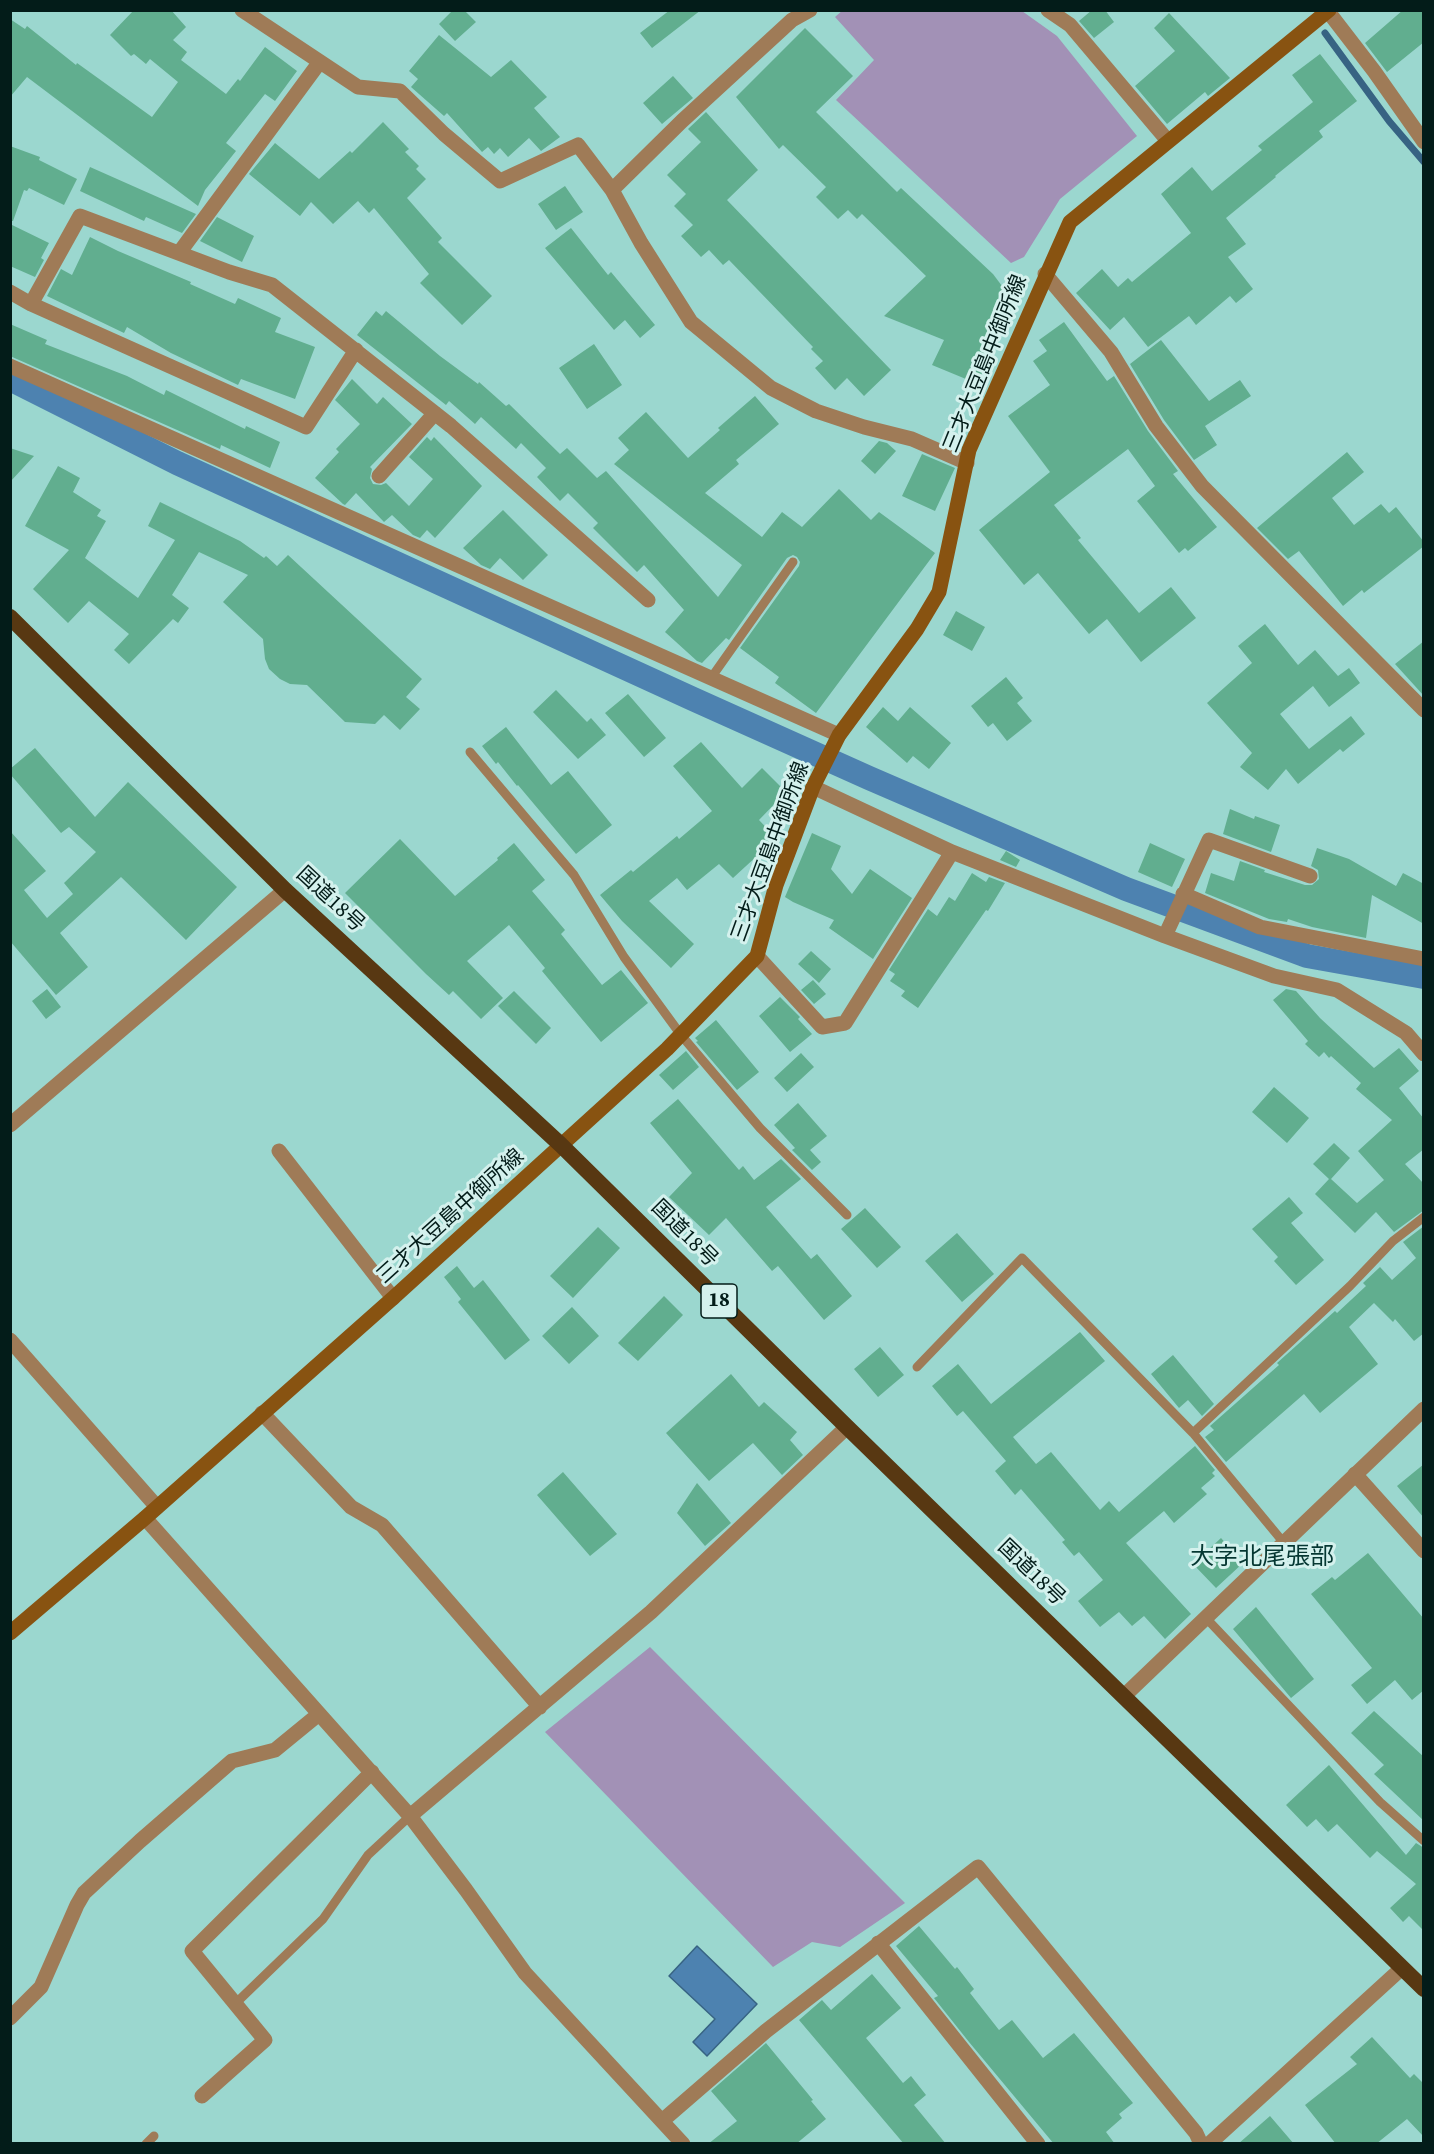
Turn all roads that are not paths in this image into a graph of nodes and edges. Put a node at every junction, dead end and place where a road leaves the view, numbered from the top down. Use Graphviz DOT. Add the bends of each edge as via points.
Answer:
graph roads {
  1 [pos="242,10"];
  2 [pos="810,10"];
  3 [pos="1048,10"];
  4 [pos="1328,11"];
  5 [pos="787,15"];
  6 [pos="319,63"];
  7 [pos="1168,141"];
  8 [pos="1424,142"];
  9 [pos="612,190"];
  10 [pos="179,253"];
  11 [pos="1045,274"];
  12 [pos="10,292"];
  13 [pos="31,304"];
  14 [pos="356,350"];
  15 [pos="10,366"];
  16 [pos="435,413"];
  17 [pos="967,463"];
  18 [pos="379,476"];
  19 [pos="793,562"];
  20 [pos="648,600"];
  21 [pos="10,617"];
  22 [pos="711,678"];
  23 [pos="1424,710"];
  24 [pos="839,735"];
  25 [pos="470,752"];
  26 [pos="813,787"];
  27 [pos="952,852"];
  28 [pos="1310,876"];
  29 [pos="285,890"];
  30 [pos="1182,896"];
  31 [pos="1167,931"];
  32 [pos="757,956"];
  33 [pos="1424,959"];
  34 [pos="681,1035"];
  35 [pos="1424,1054"];
  36 [pos="10,1125"];
  37 [pos="561,1145"];
  38 [pos="279,1151"];
  39 [pos="847,1215"];
  40 [pos="1424,1217"];
  41 [pos="393,1298"];
  42 [pos="10,1340"];
  43 [pos="917,1367"];
  44 [pos="1424,1409"];
  45 [pos="262,1413"];
  46 [pos="847,1427"];
  47 [pos="1193,1433"];
  48 [pos="1355,1474"];
  49 [pos="151,1513"];
  50 [pos="1284,1543"];
  51 [pos="1424,1551"];
  52 [pos="1206,1617"];
  53 [pos="10,1633"];
  54 [pos="1124,1696"];
  55 [pos="540,1707"];
  56 [pos="319,1714"];
  57 [pos="372,1772"];
  58 [pos="410,1816"];
  59 [pos="1424,1841"];
  60 [pos="878,1942"];
  61 [pos="1402,1968"];
  62 [pos="1424,1989"];
  63 [pos="236,2003"];
  64 [pos="10,2018"];
  65 [pos="202,2096"];
  66 [pos="662,2121"];
  67 [pos="154,2136"];
  68 [pos="146,2144"];
  69 [pos="683,2144"];
  70 [pos="1038,2144"];
  71 [pos="1201,2144"];
  72 [pos="1209,2144"];
  1 -- 6 [label="street"];
  2 -- 5 [label="street"];
  3 -- 7 [label="street" via="1070,25"];
  4 -- 7 [label="main road, 三才大豆島中御所線"];
  4 -- 8 [label="street"];
  5 -- 9 [label="street"];
  6 -- 9 [label="street" via="358,87 400,92 500,181 578,146"];
  6 -- 10 [label="street"];
  7 -- 11 [label="main road, 三才大豆島中御所線" via="1070,222"];
  9 -- 17 [label="street" via="691,322 771,388 816,411 912,439"];
  10 -- 13 [label="street" via="80,216"];
  10 -- 14 [label="street" via="272,285"];
  11 -- 17 [label="main road, 三才大豆島中御所線" via="969,450"];
  11 -- 23 [label="street" via="1111,352 1156,426 1202,486"];
  12 -- 13 [label="street"];
  13 -- 14 [label="street" via="306,427"];
  14 -- 16 [label="street"];
  15 -- 22 [label="street"];
  16 -- 18 [label="street"];
  16 -- 20 [label="street"];
  17 -- 24 [label="main road, 三才大豆島中御所線" via="939,592 917,629"];
  19 -- 22 [label="lane"];
  21 -- 29 [label="highway, 国道18号 / 18"];
  22 -- 24 [label="street"];
  24 -- 26 [label="main road, 三才大豆島中御所線"];
  25 -- 34 [label="lane" via="574,875 624,957"];
  26 -- 27 [label="street"];
  26 -- 32 [label="main road, 三才大豆島中御所線" via="776,885"];
  27 -- 31 [label="street"];
  27 -- 32 [label="street" via="845,1023 822,1027"];
  28 -- 30 [label="street" via="1209,840"];
  29 -- 36 [label="street"];
  29 -- 37 [label="highway, 国道18号 / 18"];
  30 -- 31 [label="street"];
  30 -- 33 [label="street" via="1260,927"];
  31 -- 35 [label="street" via="1274,976 1337,990 1406,1033"];
  32 -- 34 [label="main road, 三才大豆島中御所線"];
  34 -- 37 [label="main road, 三才大豆島中御所線"];
  34 -- 39 [label="lane" via="760,1128"];
  37 -- 41 [label="main road, 三才大豆島中御所線"];
  37 -- 46 [label="highway, 国道18号 / 18"];
  38 -- 41 [label="street"];
  40 -- 47 [label="lane" via="1393,1241"];
  41 -- 45 [label="main road, 三才大豆島中御所線"];
  42 -- 49 [label="street"];
  43 -- 47 [label="lane" via="1022,1258"];
  44 -- 48 [label="street"];
  45 -- 49 [label="main road, 三才大豆島中御所線"];
  45 -- 55 [label="street" via="351,1508 382,1525"];
  46 -- 54 [label="highway, 国道18号 / 18"];
  46 -- 55 [label="street" via="651,1612"];
  47 -- 50 [label="lane"];
  48 -- 50 [label="street"];
  48 -- 51 [label="street"];
  49 -- 53 [label="main road, 三才大豆島中御所線"];
  49 -- 56 [label="street"];
  50 -- 52 [label="street"];
  52 -- 54 [label="street"];
  52 -- 59 [label="lane" via="1380,1802"];
  54 -- 61 [label="highway, 国道18号 / 18"];
  55 -- 58 [label="street"];
  56 -- 57 [label="street"];
  56 -- 64 [label="street" via="275,1750 232,1761 84,1893 41,1987"];
  57 -- 58 [label="street"];
  57 -- 63 [label="street" via="192,1952"];
  58 -- 63 [label="lane" via="368,1855 323,1919"];
  58 -- 66 [label="street" via="525,1973"];
  60 -- 66 [label="street"];
  60 -- 70 [label="street"];
  60 -- 71 [label="street" via="978,1867 1196,2133"];
  61 -- 62 [label="highway, 国道18号 / 18"];
  61 -- 72 [label="street"];
  63 -- 65 [label="street" via="266,2040"];
  66 -- 69 [label="street"];
  67 -- 68 [label="lane"];
}
